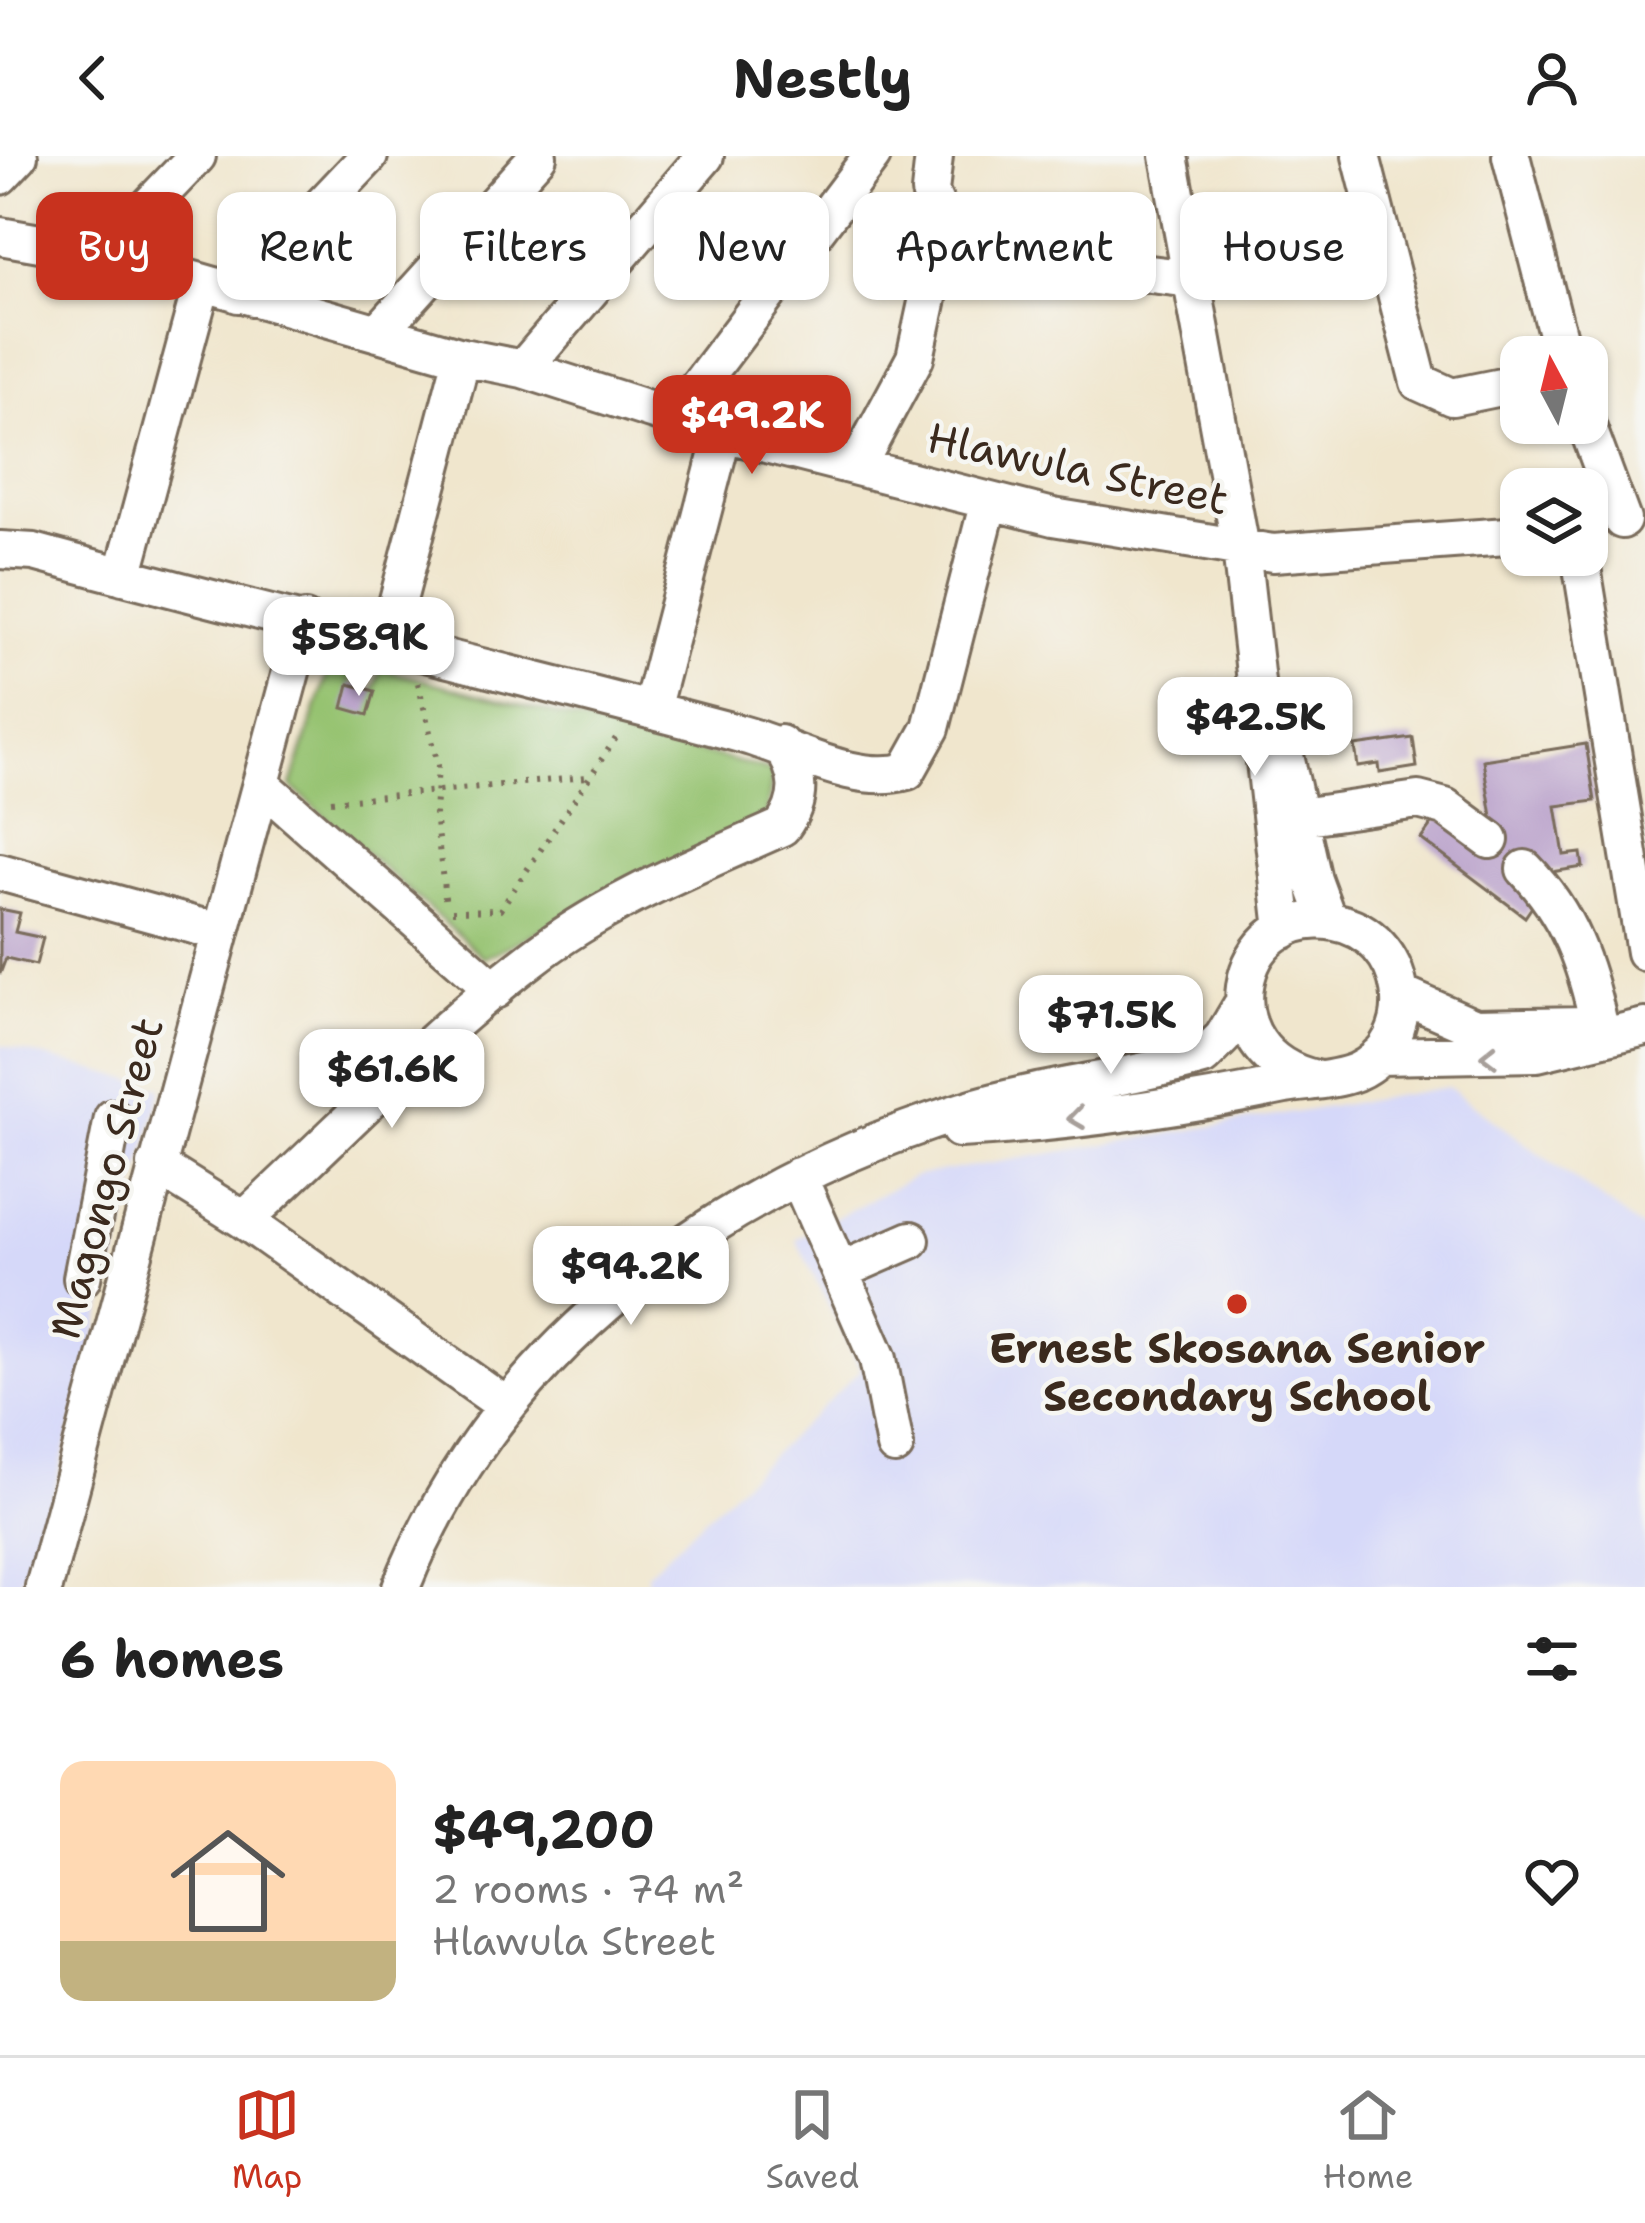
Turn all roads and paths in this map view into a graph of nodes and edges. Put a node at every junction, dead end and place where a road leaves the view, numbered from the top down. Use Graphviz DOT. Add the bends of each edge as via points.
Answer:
graph roads {
  1 [pos="20,156"];
  2 [pos="197,156"];
  3 [pos="369,156"];
  4 [pos="538,156"];
  5 [pos="705,156"];
  6 [pos="872,156"];
  7 [pos="934,156"];
  8 [pos="1168,156"];
  9 [pos="1360,156"];
  10 [pos="1511,156"];
  11 [pos="0,176"];
  12 [pos="163,192"];
  13 [pos="335,192"];
  14 [pos="930,192"];
  15 [pos="1180,220"];
  16 [pos="0,236"];
  17 [pos="36,242"];
  18 [pos="193,281"];
  19 [pos="202,284"];
  20 [pos="217,288"];
  21 [pos="260,300"];
  22 [pos="928,300"];
  23 [pos="1195,300"];
  24 [pos="378,333"];
  25 [pos="1556,336"];
  26 [pos="461,358"];
  27 [pos="523,369"];
  28 [pos="1500,388"];
  29 [pos="675,417"];
  30 [pos="723,433"];
  31 [pos="1593,444"];
  32 [pos="857,466"];
  33 [pos="989,500"];
  34 [pos="1618,520"];
  35 [pos="1500,537"];
  36 [pos="1241,549"];
  37 [pos="0,550"];
  38 [pos="123,576"];
  39 [pos="1583,576"];
  40 [pos="305,620"];
  41 [pos="401,654"];
  42 [pos="638,715"];
  43 [pos="780,745"];
  44 [pos="587,777"];
  45 [pos="261,784"];
  46 [pos="439,789"];
  47 [pos="315,808"];
  48 [pos="1286,819"];
  49 [pos="1490,840"];
  50 [pos="1525,869"];
  51 [pos="0,872"];
  52 [pos="1328,921"];
  53 [pos="1284,930"];
  54 [pos="219,932"];
  55 [pos="1645,952"];
  56 [pos="495,990"];
  57 [pos="1402,995"];
  58 [pos="1242,1005"];
  59 [pos="1599,1025"];
  60 [pos="1645,1026"];
  61 [pos="1378,1057"];
  62 [pos="1316,1079"];
  63 [pos="113,1118"];
  64 [pos="913,1131"];
  65 [pos="156,1165"];
  66 [pos="798,1176"];
  67 [pos="99,1202"];
  68 [pos="142,1216"];
  69 [pos="244,1220"];
  70 [pos="911,1240"];
  71 [pos="840,1271"];
  72 [pos="82,1278"];
  73 [pos="505,1405"];
  74 [pos="895,1445"];
  75 [pos="44,1587"];
  76 [pos="401,1587"];
  1 -- 11 [label="street"];
  2 -- 12 [label="street"];
  3 -- 13 [label="street"];
  4 -- 24 [label="street"];
  5 -- 27 [label="street"];
  6 -- 29 [label="street"];
  7 -- 14 [label="street"];
  8 -- 15 [label="street"];
  9 -- 28 [label="street" via="1419,382 1452,398"];
  10 -- 25 [label="street"];
  16 -- 17 [label="street, Hlawula Street"];
  18 -- 19 [label="street, Hlawula Street"];
  19 -- 20 [label="street, Hlawula Street"];
  19 -- 38 [label="street"];
  21 -- 24 [label="street, Hlawula Street"];
  22 -- 32 [label="street" via="915,358"];
  23 -- 36 [label="street"];
  24 -- 26 [label="street, Hlawula Street"];
  26 -- 27 [label="street, Hlawula Street"];
  26 -- 41 [label="street"];
  27 -- 29 [label="street, Hlawula Street"];
  29 -- 30 [label="street, Hlawula Street"];
  30 -- 32 [label="street, Hlawula Street"];
  30 -- 42 [label="street"];
  31 -- 34 [label="street"];
  32 -- 33 [label="street, Hlawula Street"];
  33 -- 36 [label="street, Hlawula Street"];
  33 -- 43 [label="street" via="931,728 907,771 866,775"];
  35 -- 36 [label="street, Hlawula Street"];
  36 -- 48 [label="street"];
  37 -- 38 [label="street"];
  38 -- 40 [label="street"];
  39 -- 55 [label="street"];
  40 -- 41 [label="street"];
  40 -- 45 [label="street, Magongo Street"];
  41 -- 42 [label="street"];
  41 -- 46 [label="path"];
  42 -- 43 [label="street"];
  42 -- 44 [label="path"];
  43 -- 56 [label="street" via="798,785 782,827 605,912"];
  44 -- 46 [label="path"];
  44 -- 46 [label="path" via="500,910 441,915"];
  45 -- 54 [label="street, Magongo Street"];
  45 -- 56 [label="street"];
  46 -- 47 [label="path"];
  48 -- 49 [label="street" via="1418,800 1445,807"];
  48 -- 52 [label="street"];
  48 -- 53 [label="street"];
  50 -- 59 [label="street" via="1569,927"];
  51 -- 54 [label="street"];
  52 -- 53 [label="street"];
  52 -- 57 [label="street" via="1370,937 1397,973"];
  53 -- 58 [label="street" via="1252,962"];
  54 -- 65 [label="street, Magongo Street"];
  56 -- 69 [label="street"];
  57 -- 59 [label="street" via="1475,1027"];
  57 -- 61 [label="street" via="1400,1018"];
  58 -- 62 [label="street" via="1247,1027 1274,1064"];
  58 -- 64 [label="street" via="1203,1057 1000,1101"];
  59 -- 60 [label="street"];
  60 -- 61 [label="street, one-way" via="1537,1053"];
  61 -- 62 [label="street" via="1360,1070"];
  62 -- 64 [label="street, one-way" via="1064,1119"];
  63 -- 67 [label="street"];
  64 -- 66 [label="street"];
  65 -- 68 [label="street, Magongo Street"];
  65 -- 69 [label="street"];
  66 -- 71 [label="street"];
  66 -- 73 [label="street" via="710,1225 626,1286"];
  67 -- 68 [label="street"];
  67 -- 72 [label="street"];
  68 -- 75 [label="street, Magongo Street"];
  69 -- 73 [label="street"];
  70 -- 71 [label="street"];
  71 -- 74 [label="street" via="878,1359"];
  73 -- 76 [label="street" via="431,1514"];
}
